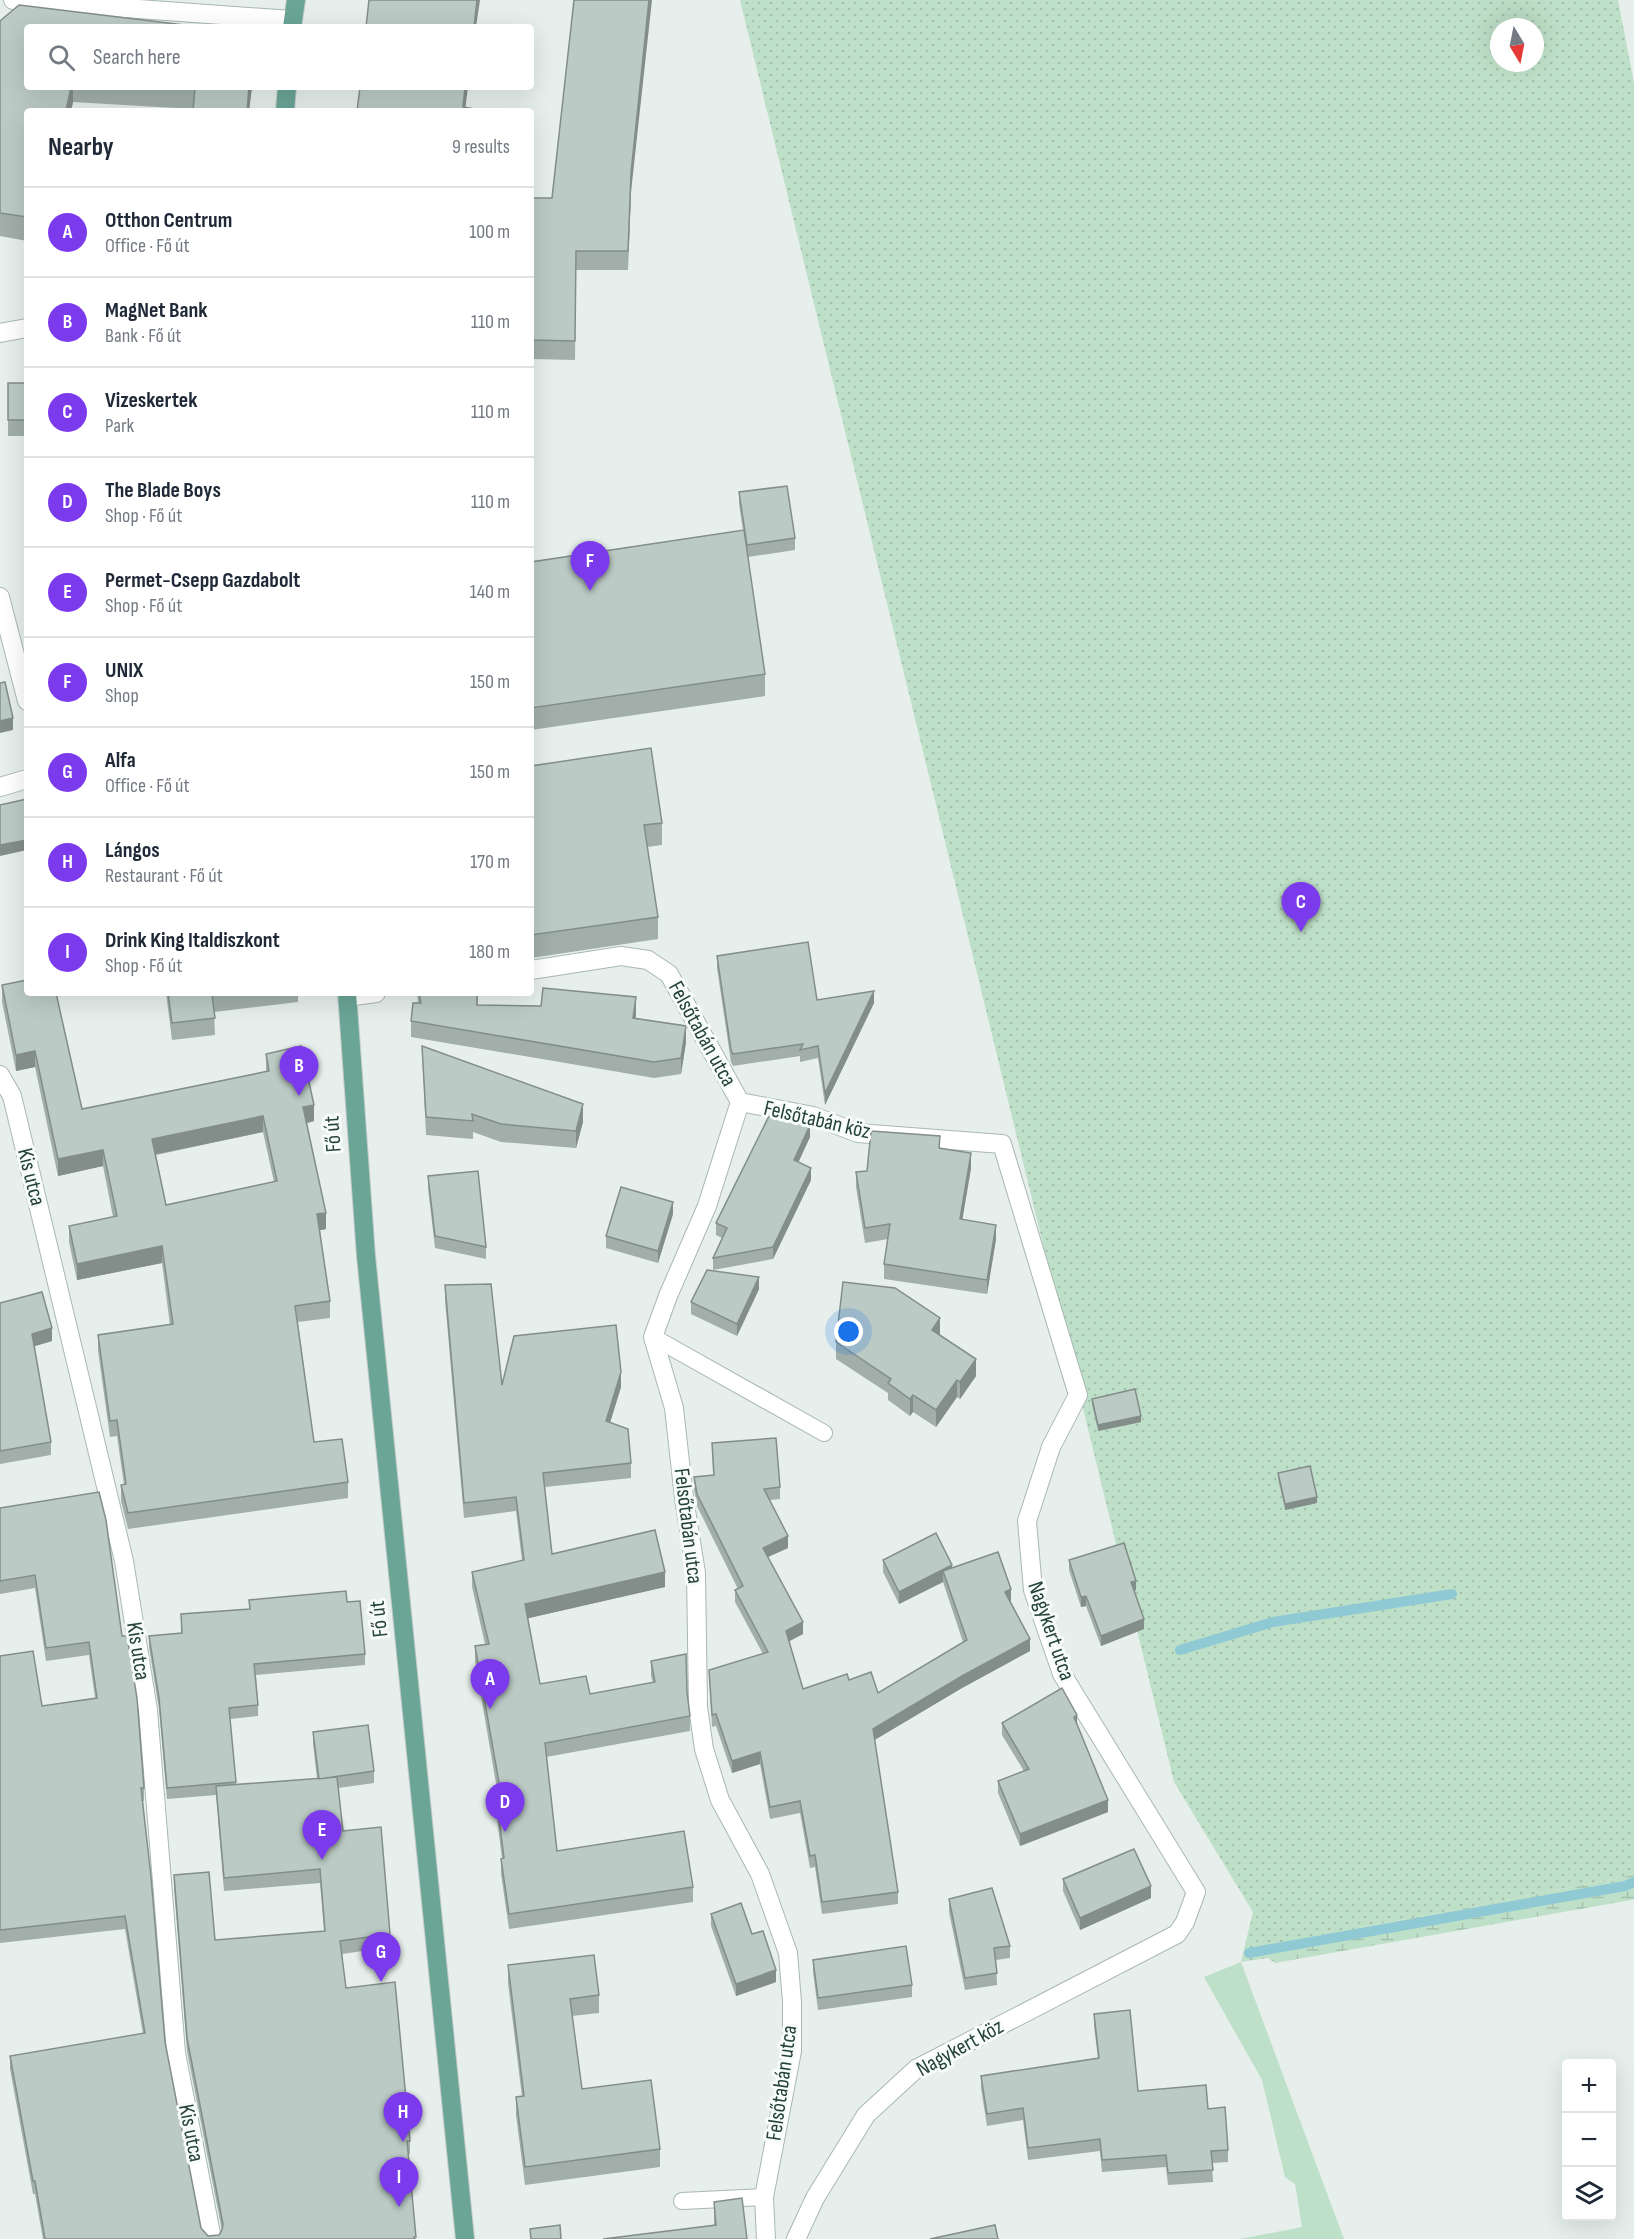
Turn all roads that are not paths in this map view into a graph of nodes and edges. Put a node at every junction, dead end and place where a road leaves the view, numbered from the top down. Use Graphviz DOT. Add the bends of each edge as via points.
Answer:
graph roads {
  1 [pos="14,0"];
  2 [pos="296,0"];
  3 [pos="292,24"];
  4 [pos="287,90"];
  5 [pos="285,108"];
  6 [pos="24,329"];
  7 [pos="0,333"];
  8 [pos="0,597"];
  9 [pos="24,689"];
  10 [pos="24,780"];
  11 [pos="0,787"];
  12 [pos="534,970"];
  13 [pos="347,996"];
  14 [pos="0,1075"];
  15 [pos="741,1102"];
  16 [pos="1002,1144"];
  17 [pos="652,1337"];
  18 [pos="824,1433"];
  19 [pos="1185,1922"];
  20 [pos="764,2197"];
  21 [pos="682,2201"];
  22 [pos="212,2239"];
  23 [pos="465,2239"];
  24 [pos="766,2239"];
  25 [pos="796,2239"];
  1 -- 3 [label="street"];
  2 -- 3 [label="main road"];
  4 -- 5 [label="main road"];
  6 -- 7 [label="street"];
  8 -- 9 [label="street"];
  10 -- 11 [label="street"];
  12 -- 15 [label="street, Felsőtabán utca" via="621,956 648,960 669,974"];
  13 -- 23 [label="main road, Fő út" via="366,1256"];
  14 -- 22 [label="street, Kis utca" via="12,1096 124,1561 148,1710 176,2053"];
  15 -- 16 [label="street, Felsőtabán köz" via="813,1116 858,1133"];
  15 -- 17 [label="street, Felsőtabán utca" via="707,1206"];
  16 -- 19 [label="street, Nagykert utca" via="1078,1395 1051,1447 1027,1521 1033,1590 1062,1674 1196,1892"];
  17 -- 18 [label="lane"];
  17 -- 20 [label="street, Felsőtabán utca" via="674,1408 696,1573 699,1707 704,1749 720,1800 760,1874 788,1953 792,2051"];
  19 -- 25 [label="street, Nagykert köz" via="1177,1934 916,2069 866,2115 815,2199"];
  20 -- 21 [label="lane"];
  20 -- 24 [label="street, Felsőtabán utca"];
}
